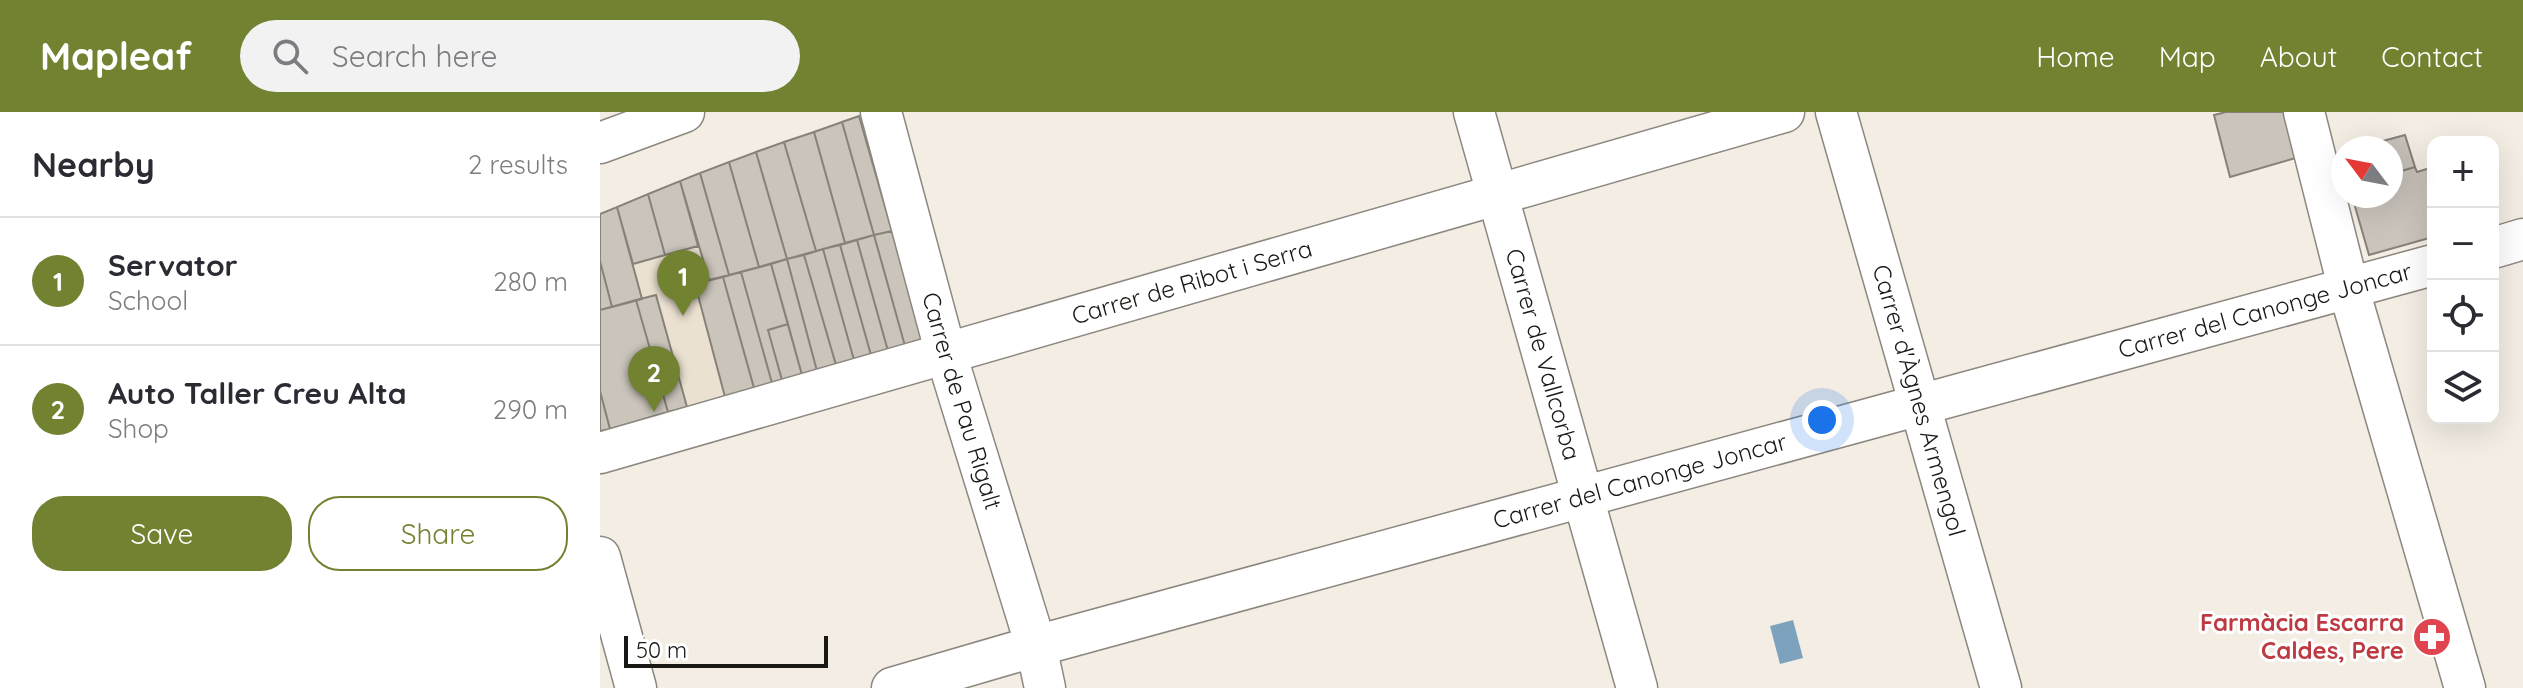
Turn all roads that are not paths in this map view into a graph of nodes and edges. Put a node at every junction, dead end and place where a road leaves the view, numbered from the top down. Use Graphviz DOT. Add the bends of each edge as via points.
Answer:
graph roads {
  1 [pos="610,112"];
  2 [pos="684,112"];
  3 [pos="881,112"];
  4 [pos="1474,112"];
  5 [pos="1784,112"];
  6 [pos="1836,112"];
  7 [pos="2304,112"];
  8 [pos="600,116"];
  9 [pos="600,143"];
  10 [pos="1497,196"];
  11 [pos="2523,239"];
  12 [pos="2499,246"];
  13 [pos="2427,267"];
  14 [pos="2349,290"];
  15 [pos="946,354"];
  16 [pos="1918,405"];
  17 [pos="600,453"];
  18 [pos="1583,496"];
  19 [pos="600,557"];
  20 [pos="1036,646"];
  21 [pos="636,688"];
  22 [pos="892,688"];
  23 [pos="1045,688"];
  24 [pos="1637,688"];
  25 [pos="2001,688"];
  26 [pos="2465,688"];
  1 -- 8 [label="street"];
  2 -- 9 [label="street"];
  3 -- 15 [label="street, Carrer de Pau Rigalt"];
  4 -- 10 [label="street, Carrer de Vallcorba"];
  5 -- 10 [label="street, Carrer de Ribot i Serra"];
  6 -- 16 [label="street, Carrer d'Àgnes Armengol"];
  7 -- 14 [label="street"];
  10 -- 15 [label="street, Carrer de Ribot i Serra"];
  10 -- 18 [label="street, Carrer de Vallcorba"];
  11 -- 12 [label="street"];
  13 -- 14 [label="street, Carrer del Canonge Joncar"];
  14 -- 16 [label="street, Carrer del Canonge Joncar"];
  14 -- 26 [label="street"];
  15 -- 17 [label="street, Carrer de Ribot i Serra"];
  15 -- 20 [label="street, Carrer de Pau Rigalt"];
  16 -- 18 [label="street, Carrer del Canonge Joncar"];
  16 -- 25 [label="street, Carrer d'Àgnes Armengol"];
  18 -- 20 [label="street, Carrer del Canonge Joncar"];
  18 -- 24 [label="street, Carrer de Vallcorba"];
  19 -- 21 [label="street"];
  20 -- 22 [label="street, Carrer del Canonge Joncar"];
  20 -- 23 [label="street, Carrer de Pau Rigalt"];
}
